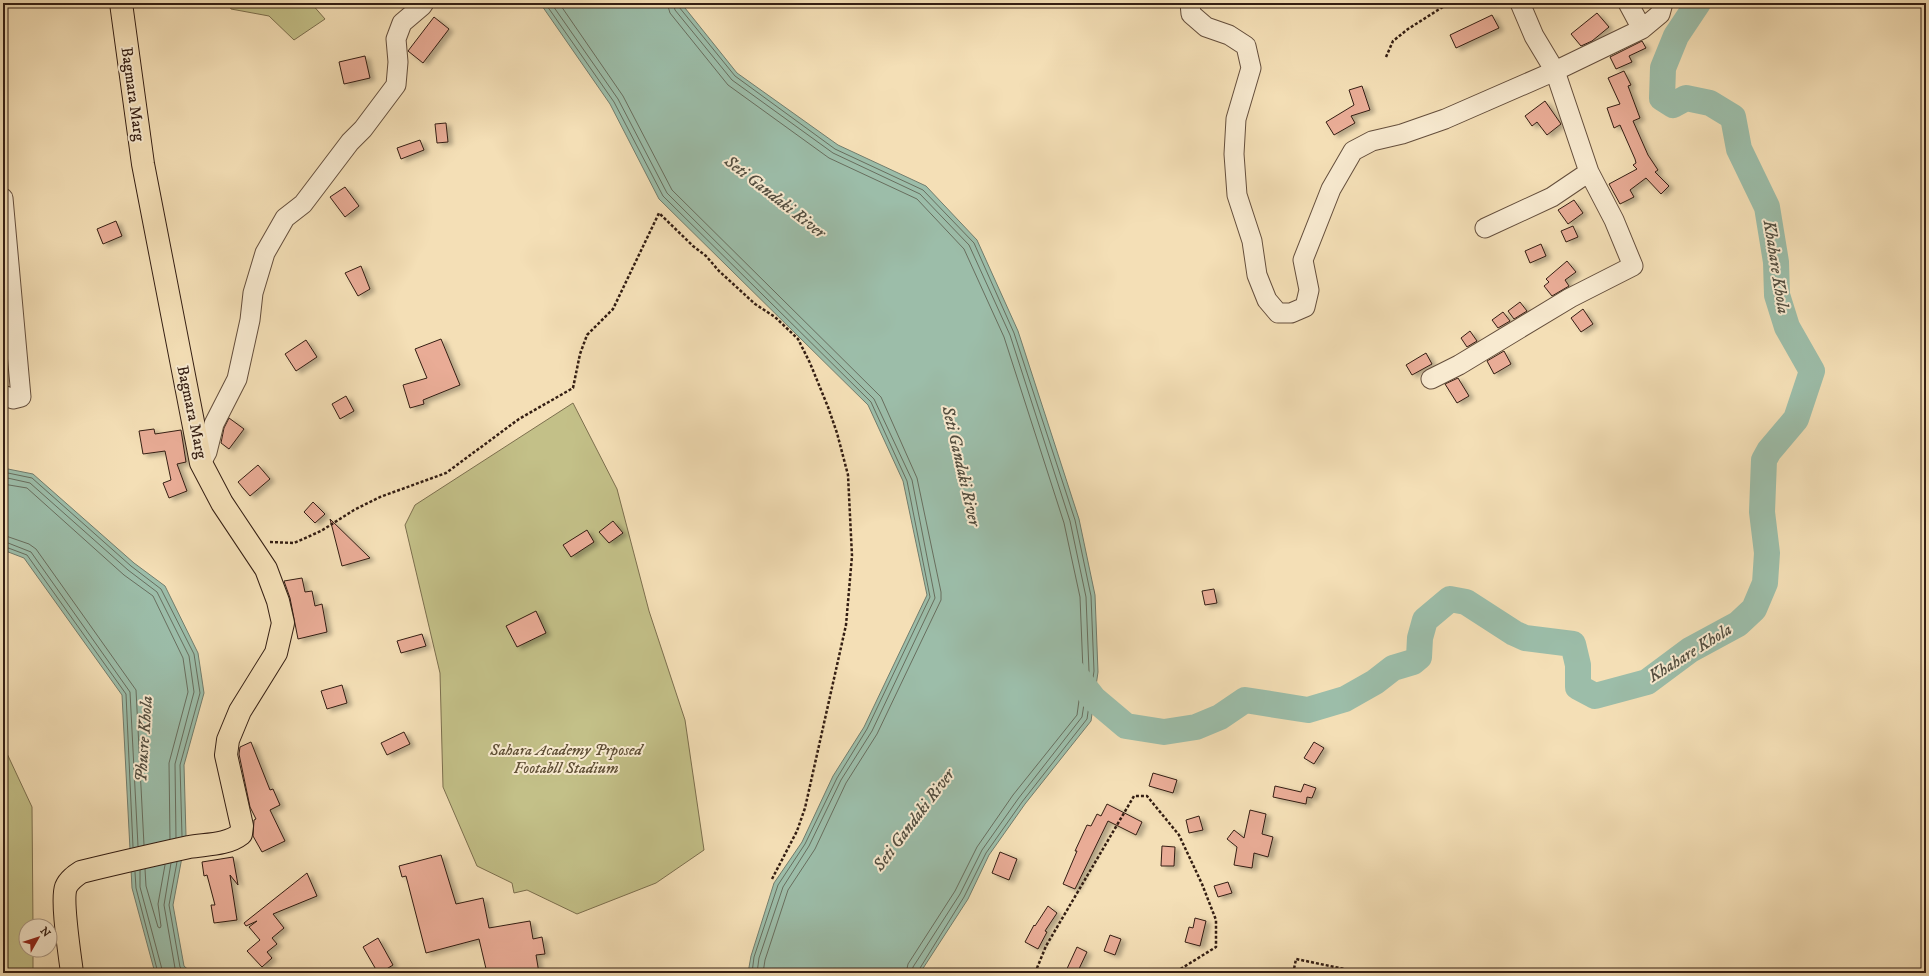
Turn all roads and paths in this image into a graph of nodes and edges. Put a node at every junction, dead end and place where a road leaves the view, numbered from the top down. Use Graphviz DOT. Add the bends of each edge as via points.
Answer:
graph roads {
  1 [pos="121,3"];
  2 [pos="424,3"];
  3 [pos="1190,3"];
  4 [pos="1449,3"];
  5 [pos="1520,3"];
  6 [pos="1628,3"];
  7 [pos="1663,3"];
  8 [pos="1642,29"];
  9 [pos="1386,57"];
  10 [pos="1555,71"];
  11 [pos="1589,172"];
  12 [pos="3,198"];
  13 [pos="1485,228"];
  14 [pos="1431,380"];
  15 [pos="3,395"];
  16 [pos="201,463"];
  17 [pos="249,545"];
  18 [pos="772,879"];
  19 [pos="72,973"];
  20 [pos="1035,973"];
  21 [pos="1174,973"];
  22 [pos="1296,973"];
  23 [pos="1364,973"];
  1 -- 16 [label="main road, Bagmara Marg" via="143,164"];
  2 -- 16 [label="street" via="402,23 396,39 396,85 303,204 285,218 265,253 253,293 237,379 214,424 207,452"];
  3 -- 10 [label="street" via="1191,14 1206,27 1229,34 1246,46 1251,68 1236,119 1234,154 1237,195 1252,241 1257,275 1267,300 1278,313 1292,313 1305,307 1309,290 1303,260 1331,189 1353,151 1372,141 1445,119"];
  4 -- 9 [label="path" via="1393,41"];
  5 -- 10 [label="street" via="1534,36"];
  6 -- 8 [label="street"];
  7 -- 8 [label="street" via="1660,14"];
  8 -- 10 [label="street"];
  10 -- 11 [label="street"];
  11 -- 13 [label="street" via="1552,197"];
  11 -- 14 [label="street" via="1614,220 1633,266 1570,298"];
  12 -- 15 [label="street" via="21,397 13,399"];
  16 -- 17 [label="main road, Bagmara Marg" via="222,503"];
  17 -- 18 [label="path" via="263,542 294,543 322,531 380,497 446,473 519,419 573,388 587,335 613,310 659,214 755,304 775,316 798,339 828,407 848,475 852,556 846,625 805,808 797,831"];
  17 -- 19 [label="main road, Bagmara Marg" via="266,569 283,623 276,652 240,711 228,740 226,755 242,826 241,834 217,843 81,872 71,879 66,887 65,900"];
  20 -- 21 [label="path" via="1046,946 1134,796 1147,796 1179,835 1216,920 1216,947"];
  22 -- 23 [label="path" via="1296,959"];
}
